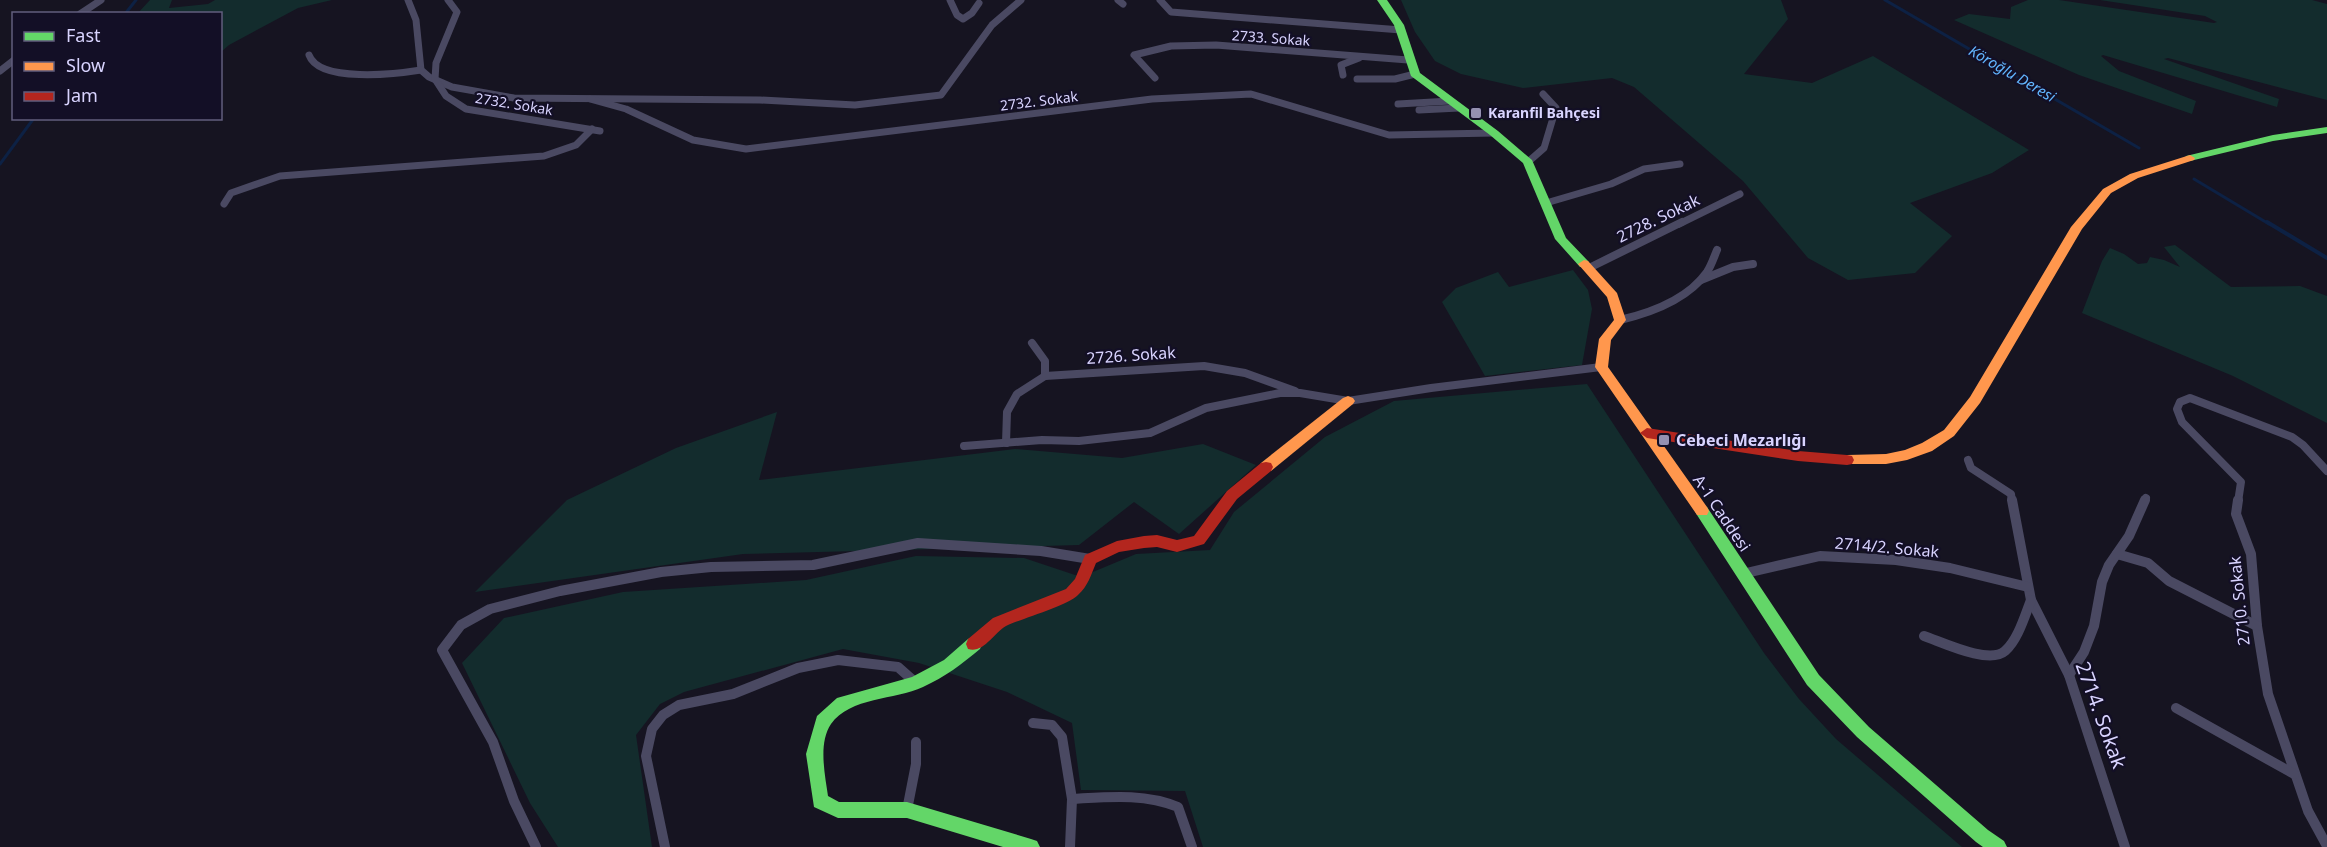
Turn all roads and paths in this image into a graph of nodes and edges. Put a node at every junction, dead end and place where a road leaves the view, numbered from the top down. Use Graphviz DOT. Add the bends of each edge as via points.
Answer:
graph roads {
  1 [pos="102,0"];
  2 [pos="408,0"];
  3 [pos="448,0"];
  4 [pos="950,0"];
  5 [pos="1022,0"];
  6 [pos="1160,0"];
  7 [pos="1385,1"];
  8 [pos="979,3"];
  9 [pos="83,12"];
  10 [pos="1401,30"];
  11 [pos="309,56"];
  12 [pos="1371,56"];
  13 [pos="1408,60"];
  14 [pos="12,62"];
  15 [pos="421,70"];
  16 [pos="0,71"];
  17 [pos="1415,74"];
  18 [pos="1343,75"];
  19 [pos="1155,78"];
  20 [pos="1356,79"];
  21 [pos="435,80"];
  22 [pos="1543,94"];
  23 [pos="590,99"];
  24 [pos="1398,104"];
  25 [pos="1454,104"];
  26 [pos="1419,110"];
  27 [pos="2327,130"];
  28 [pos="1494,133"];
  29 [pos="1528,162"];
  30 [pos="1680,164"];
  31 [pos="1740,194"];
  32 [pos="1546,203"];
  33 [pos="224,204"];
  34 [pos="1717,250"];
  35 [pos="1753,264"];
  36 [pos="1589,268"];
  37 [pos="1699,281"];
  38 [pos="1620,320"];
  39 [pos="1032,342"];
  40 [pos="1600,367"];
  41 [pos="1045,376"];
  42 [pos="1300,393"];
  43 [pos="1348,401"];
  44 [pos="1647,433"];
  45 [pos="1006,443"];
  46 [pos="964,446"];
  47 [pos="1968,460"];
  48 [pos="2327,471"];
  49 [pos="2146,498"];
  50 [pos="2117,554"];
  51 [pos="1090,559"];
  52 [pos="1742,574"];
  53 [pos="2028,587"];
  54 [pos="2031,600"];
  55 [pos="2257,626"];
  56 [pos="1923,636"];
  57 [pos="2069,675"];
  58 [pos="916,683"];
  59 [pos="2176,708"];
  60 [pos="1033,723"];
  61 [pos="916,742"];
  62 [pos="2294,774"];
  63 [pos="1072,799"];
  64 [pos="907,810"];
  65 [pos="2327,846"];
  66 [pos="536,847"];
  67 [pos="665,847"];
  68 [pos="1031,847"];
  69 [pos="1070,847"];
  70 [pos="1192,847"];
  71 [pos="1998,847"];
  72 [pos="2126,847"];
  1 -- 9 [label="street"];
  2 -- 15 [label="street" via="416,20"];
  3 -- 21 [label="street" via="457,12 436,63"];
  4 -- 8 [label="street" via="963,19"];
  5 -- 23 [label="street, 2732. Sokak" via="992,25 941,95 855,105"];
  6 -- 10 [label="street" via="1171,12"];
  7 -- 10 [label="main road"];
  10 -- 13 [label="main road"];
  11 -- 15 [label="street" via="312,63 326,71 391,75"];
  12 -- 13 [label="street, 2733. Sokak"];
  12 -- 18 [label="street" via="1341,65"];
  12 -- 19 [label="street, 2733. Sokak" via="1199,46 1134,55"];
  13 -- 17 [label="main road"];
  14 -- 16 [label="street"];
  15 -- 21 [label="street, 2732. Sokak"];
  17 -- 20 [label="street" via="1395,79"];
  17 -- 25 [label="main road"];
  21 -- 23 [label="street, 2732. Sokak" via="482,94 514,98"];
  21 -- 33 [label="street, 2732. Sokak" via="447,96 466,109 596,130 576,145 544,156 280,176 231,193"];
  22 -- 29 [label="street" via="1556,108 1544,148"];
  23 -- 28 [label="street, 2732. Sokak" via="626,109 693,140 746,149 1152,99 1251,94 1389,135"];
  24 -- 25 [label="street"];
  25 -- 26 [label="street"];
  25 -- 28 [label="main road"];
  27 -- 44 [label="main road" via="2189,158 2134,176 2107,192 2077,227 1957,426 1927,447 1882,459 1852,460"];
  28 -- 29 [label="main road"];
  29 -- 32 [label="main road"];
  30 -- 32 [label="street" via="1644,170"];
  31 -- 36 [label="street, 2728. Sokak"];
  32 -- 36 [label="main road" via="1561,239"];
  34 -- 37 [label="street"];
  35 -- 37 [label="street" via="1733,267"];
  36 -- 38 [label="main road" via="1613,296"];
  37 -- 38 [label="street" via="1641,316"];
  38 -- 40 [label="main road" via="1605,339"];
  39 -- 41 [label="street" via="1045,361"];
  40 -- 43 [label="street, 2726. Sokak"];
  40 -- 44 [label="main road, A-1 Caddesi"];
  41 -- 42 [label="street, 2726. Sokak" via="1204,366 1245,373"];
  41 -- 45 [label="street, 2726. Sokak" via="1017,393 1007,412"];
  42 -- 43 [label="street, 2726. Sokak"];
  42 -- 45 [label="street, 2726. Sokak" via="1280,393 1206,408 1150,433 1079,441"];
  43 -- 51 [label="main road" via="1232,495 1199,540 1177,546 1156,541 1117,547"];
  44 -- 52 [label="main road, A-1 Caddesi"];
  45 -- 46 [label="street, 2726. Sokak"];
  47 -- 53 [label="street, 2714. Sokak" via="1971,468 2011,494"];
  48 -- 55 [label="street, 2710. Sokak" via="2292,437 2190,398 2180,402 2176,409 2182,422 2241,482 2236,514 2251,554"];
  49 -- 50 [label="street"];
  50 -- 55 [label="street" via="2148,563 2169,581"];
  50 -- 57 [label="street" via="2102,582 2094,626 2084,652"];
  51 -- 58 [label="main road" via="1081,582 1071,593 998,623 950,665"];
  51 -- 66 [label="street" via="1041,551 918,543 826,563 689,569 603,582 478,614 459,625 442,650 493,742"];
  52 -- 53 [label="street, 2714/2. Sokak" via="1820,556 1950,568"];
  52 -- 71 [label="main road, A-1 Caddesi" via="1813,680 1863,732"];
  53 -- 54 [label="street, 2714. Sokak"];
  54 -- 56 [label="street" via="2006,651 1997,656"];
  54 -- 57 [label="street, 2714. Sokak"];
  55 -- 62 [label="street, 2710. Sokak" via="2268,694"];
  57 -- 72 [label="street, 2714. Sokak"];
  58 -- 64 [label="main road" via="843,704 823,721 814,754 820,801 838,810"];
  58 -- 67 [label="street" via="898,667 838,660 798,668 733,694 680,705 663,715 652,729 646,756"];
  59 -- 62 [label="street"];
  60 -- 63 [label="street" via="1052,725 1062,737"];
  61 -- 64 [label="street"];
  62 -- 65 [label="street, 2710. Sokak" via="2307,811"];
  63 -- 69 [label="street"];
  63 -- 70 [label="street" via="1129,796 1169,802 1178,807"];
  64 -- 68 [label="main road"];
}
